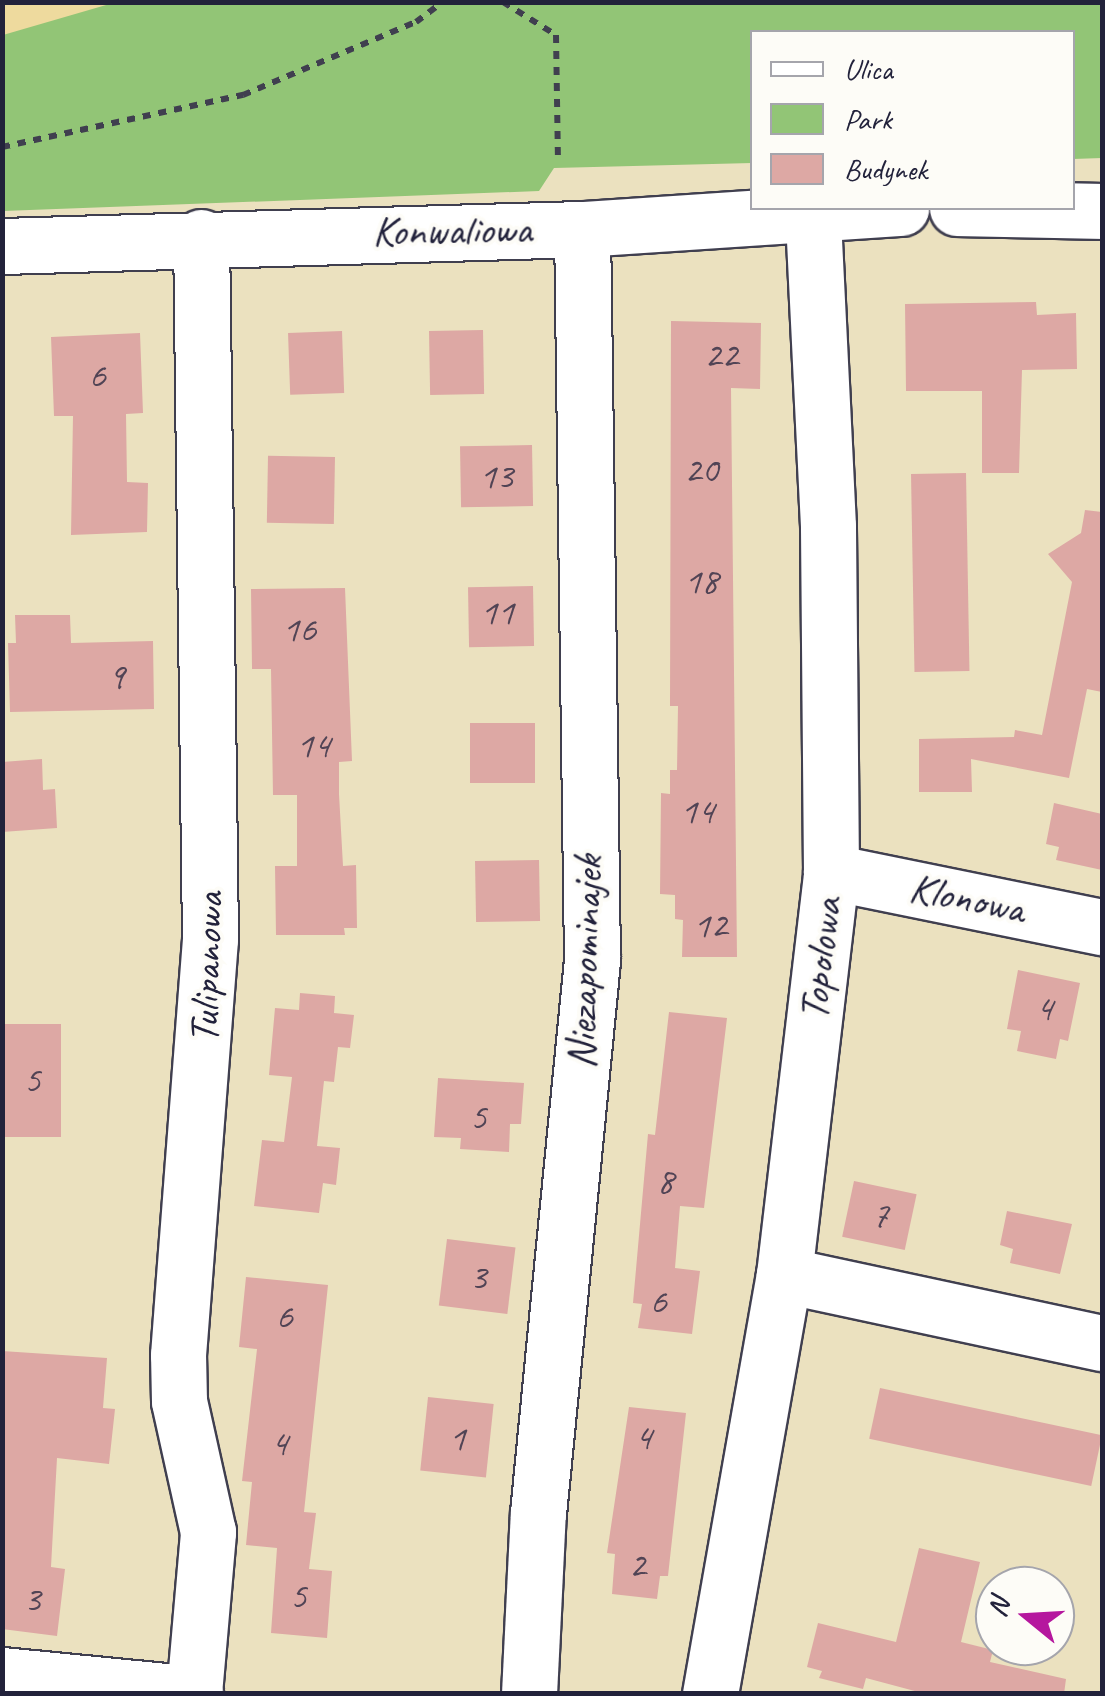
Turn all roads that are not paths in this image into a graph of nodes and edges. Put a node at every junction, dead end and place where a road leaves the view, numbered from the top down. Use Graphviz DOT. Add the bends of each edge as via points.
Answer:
graph roads {
  1 [pos="883,210"];
  2 [pos="1054,210"];
  3 [pos="1102,211"];
  4 [pos="813,218"];
  5 [pos="582,228"];
  6 [pos="201,237"];
  7 [pos="2,246"];
  8 [pos="831,872"];
  9 [pos="1102,927"];
  10 [pos="784,1276"];
  11 [pos="1102,1343"];
  12 [pos="2,1675"];
  13 [pos="194,1694"];
  14 [pos="529,1694"];
  15 [pos="710,1694"];
  1 -- 4 [label="street, Konwaliowa"];
  2 -- 3 [label="street"];
  4 -- 5 [label="street, Konwaliowa"];
  4 -- 8 [label="street, Topolowa" via="828,526"];
  5 -- 6 [label="street, Konwaliowa"];
  5 -- 14 [label="street, Niezapominajek" via="592,960 538,1513"];
  6 -- 7 [label="street, Konwaliowa"];
  6 -- 13 [label="street, Tulipanowa" via="210,939 178,1355 179,1401 208,1532"];
  8 -- 9 [label="street, Klonowa"];
  8 -- 10 [label="street, Topolowa"];
  10 -- 11 [label="street"];
  10 -- 15 [label="street, Topolowa"];
  12 -- 13 [label="street"];
}
